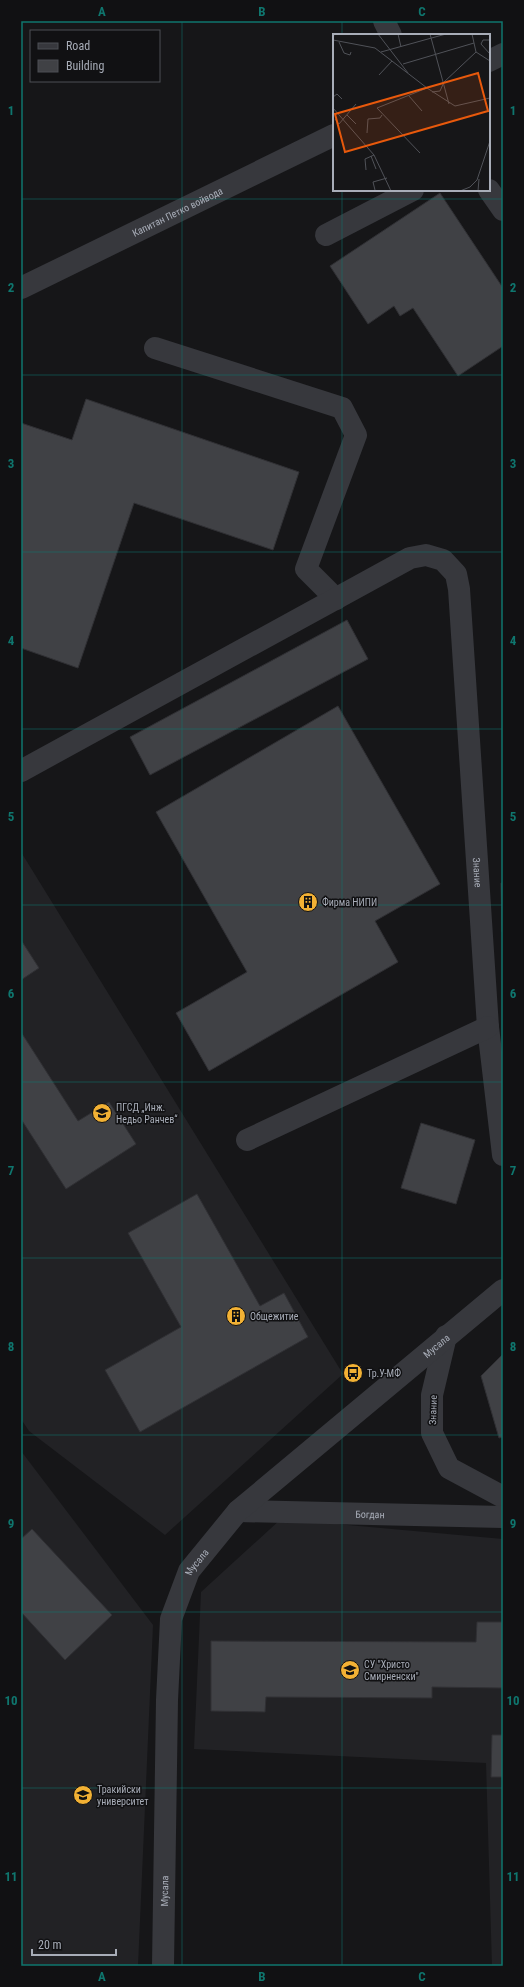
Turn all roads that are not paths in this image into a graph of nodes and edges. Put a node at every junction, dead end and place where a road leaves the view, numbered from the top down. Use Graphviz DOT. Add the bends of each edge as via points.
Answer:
graph roads {
  1 [pos="384,21"];
  2 [pos="390,34"];
  3 [pos="503,54"];
  4 [pos="490,60"];
  5 [pos="333,135"];
  6 [pos="411,191"];
  7 [pos="490,191"];
  8 [pos="503,210"];
  9 [pos="326,235"];
  10 [pos="21,288"];
  11 [pos="155,348"];
  12 [pos="336,599"];
  13 [pos="21,771"];
  14 [pos="488,1027"];
  15 [pos="246,1140"];
  16 [pos="503,1155"];
  17 [pos="503,1290"];
  18 [pos="446,1336"];
  19 [pos="503,1497"];
  20 [pos="238,1511"];
  21 [pos="503,1518"];
  22 [pos="163,1966"];
  1 -- 2 [label="street"];
  3 -- 4 [label="street"];
  5 -- 10 [label="street, Капитан Петко войвода"];
  6 -- 9 [label="street"];
  7 -- 8 [label="street"];
  11 -- 12 [label="street" via="342,408 356,435 306,569"];
  12 -- 13 [label="street, Знание"];
  12 -- 14 [label="street, Знание" via="410,558 426,555 443,560 456,574"];
  14 -- 15 [label="street"];
  14 -- 16 [label="street, Знание"];
  17 -- 18 [label="street, Мусала"];
  18 -- 19 [label="street, Знание" via="432,1396 432,1434 449,1468"];
  18 -- 20 [label="street, Мусала"];
  20 -- 21 [label="street, Богдан"];
  20 -- 22 [label="street, Мусала" via="188,1571 171,1619 166,1700"];
}
